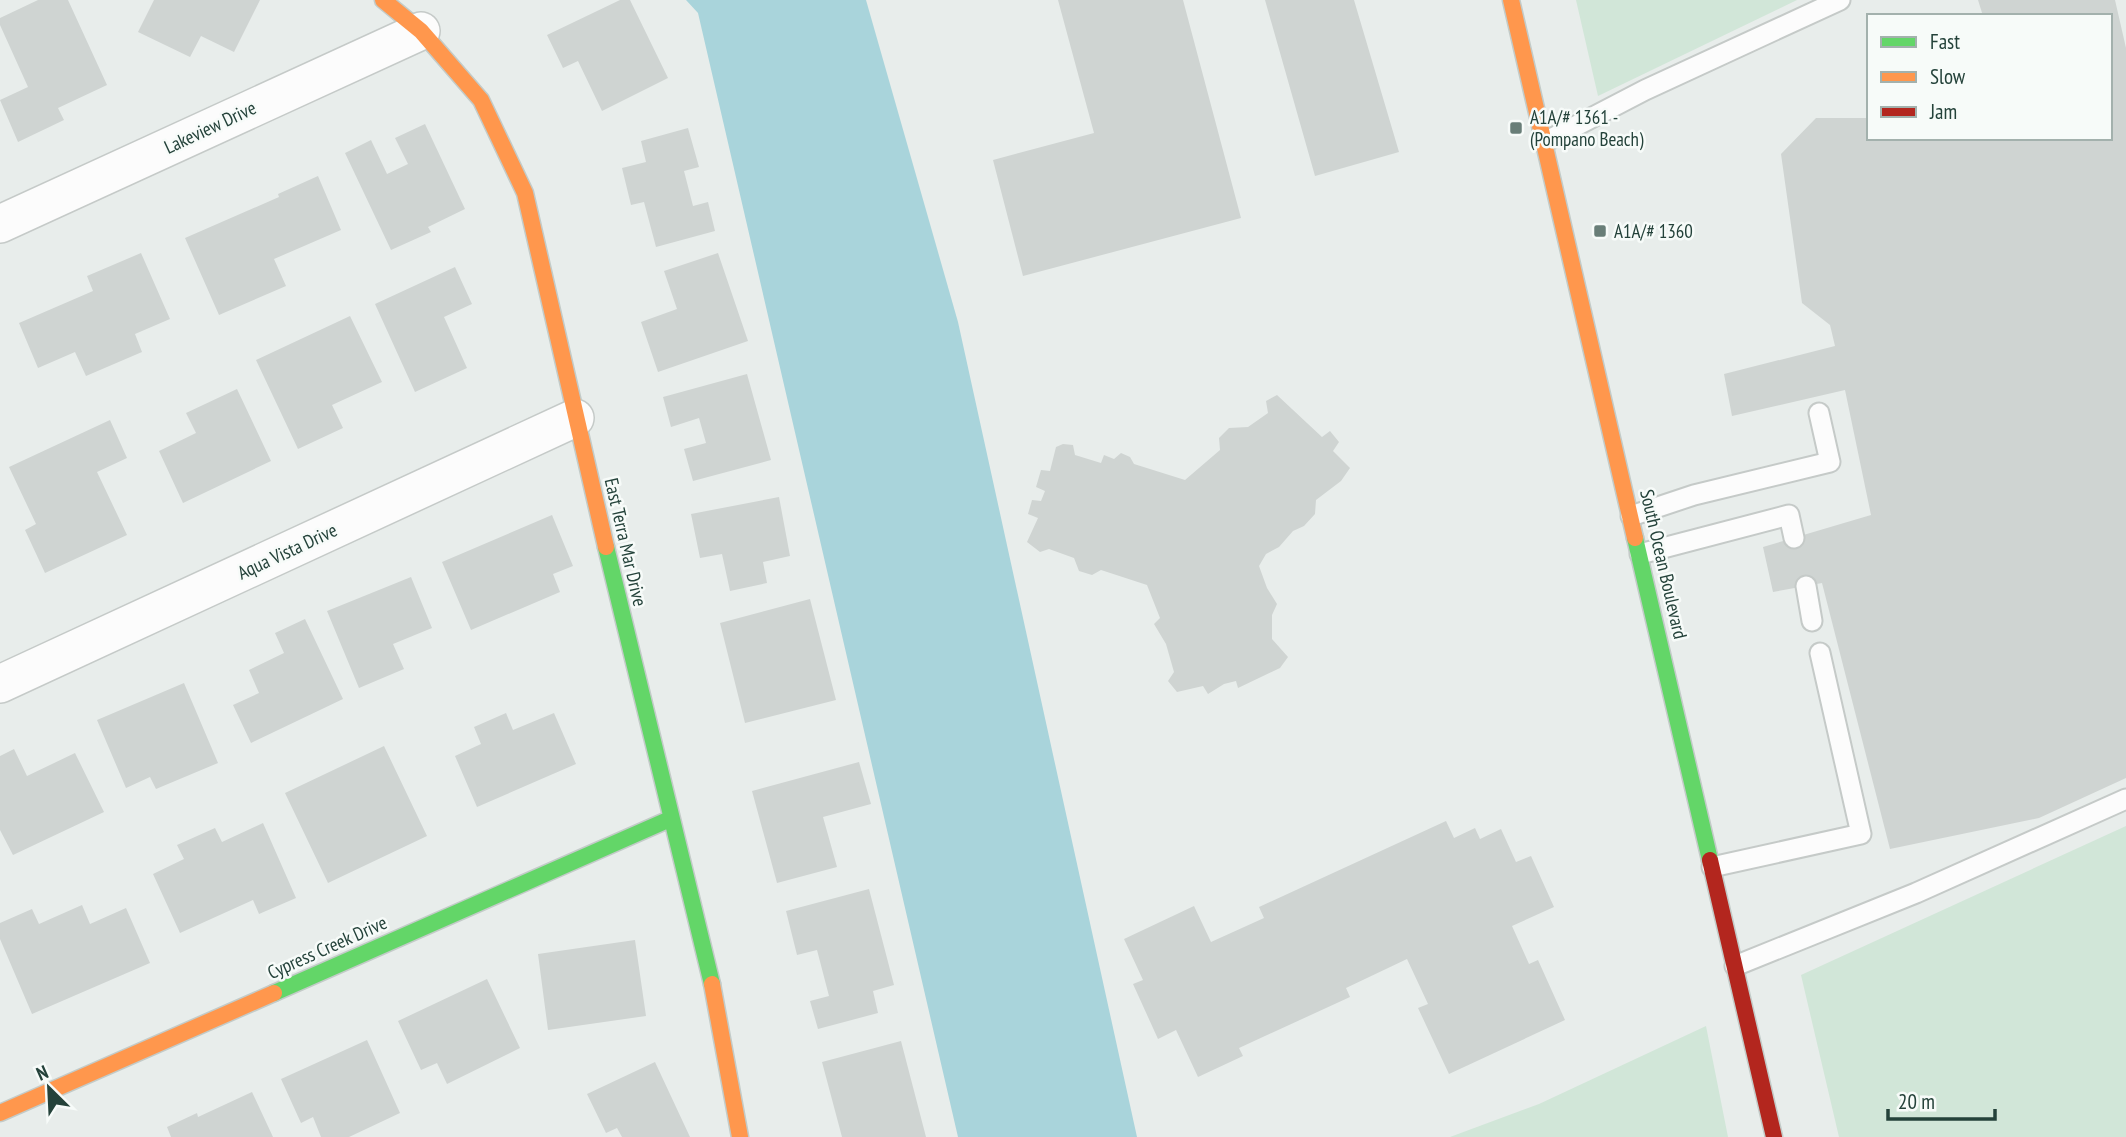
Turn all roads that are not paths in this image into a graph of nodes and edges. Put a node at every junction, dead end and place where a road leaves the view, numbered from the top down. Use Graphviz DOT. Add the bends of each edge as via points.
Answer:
graph roads {
  1 [pos="383,0"];
  2 [pos="1511,0"];
  3 [pos="1840,0"];
  4 [pos="421,31"];
  5 [pos="1545,142"];
  6 [pos="0,224"];
  7 [pos="1819,413"];
  8 [pos="575,418"];
  9 [pos="1631,516"];
  10 [pos="1794,538"];
  11 [pos="1640,554"];
  12 [pos="1805,586"];
  13 [pos="1812,621"];
  14 [pos="1820,653"];
  15 [pos="0,684"];
  16 [pos="2126,799"];
  17 [pos="670,819"];
  18 [pos="1712,867"];
  19 [pos="1735,966"];
  20 [pos="0,1114"];
  21 [pos="740,1137"];
  22 [pos="1774,1137"];
  1 -- 4 [label="street, East Terra Mar Drive"];
  2 -- 5 [label="street, South Ocean Boulevard"];
  3 -- 5 [label="lane"];
  4 -- 6 [label="street, Lakeview Drive"];
  4 -- 8 [label="street, East Terra Mar Drive" via="481,100 525,193"];
  5 -- 9 [label="street, South Ocean Boulevard"];
  7 -- 9 [label="lane" via="1830,462 1694,495"];
  8 -- 15 [label="street, Aqua Vista Drive"];
  8 -- 17 [label="street, East Terra Mar Drive"];
  9 -- 11 [label="street, South Ocean Boulevard"];
  10 -- 11 [label="lane" via="1789,515"];
  11 -- 18 [label="street, South Ocean Boulevard"];
  12 -- 13 [label="lane"];
  14 -- 18 [label="lane" via="1861,834"];
  16 -- 19 [label="lane" via="1916,893"];
  17 -- 20 [label="street, Cypress Creek Drive"];
  17 -- 21 [label="street, East Terra Mar Drive" via="717,1004"];
  18 -- 19 [label="street, South Ocean Boulevard"];
  19 -- 22 [label="street, South Ocean Boulevard"];
}
